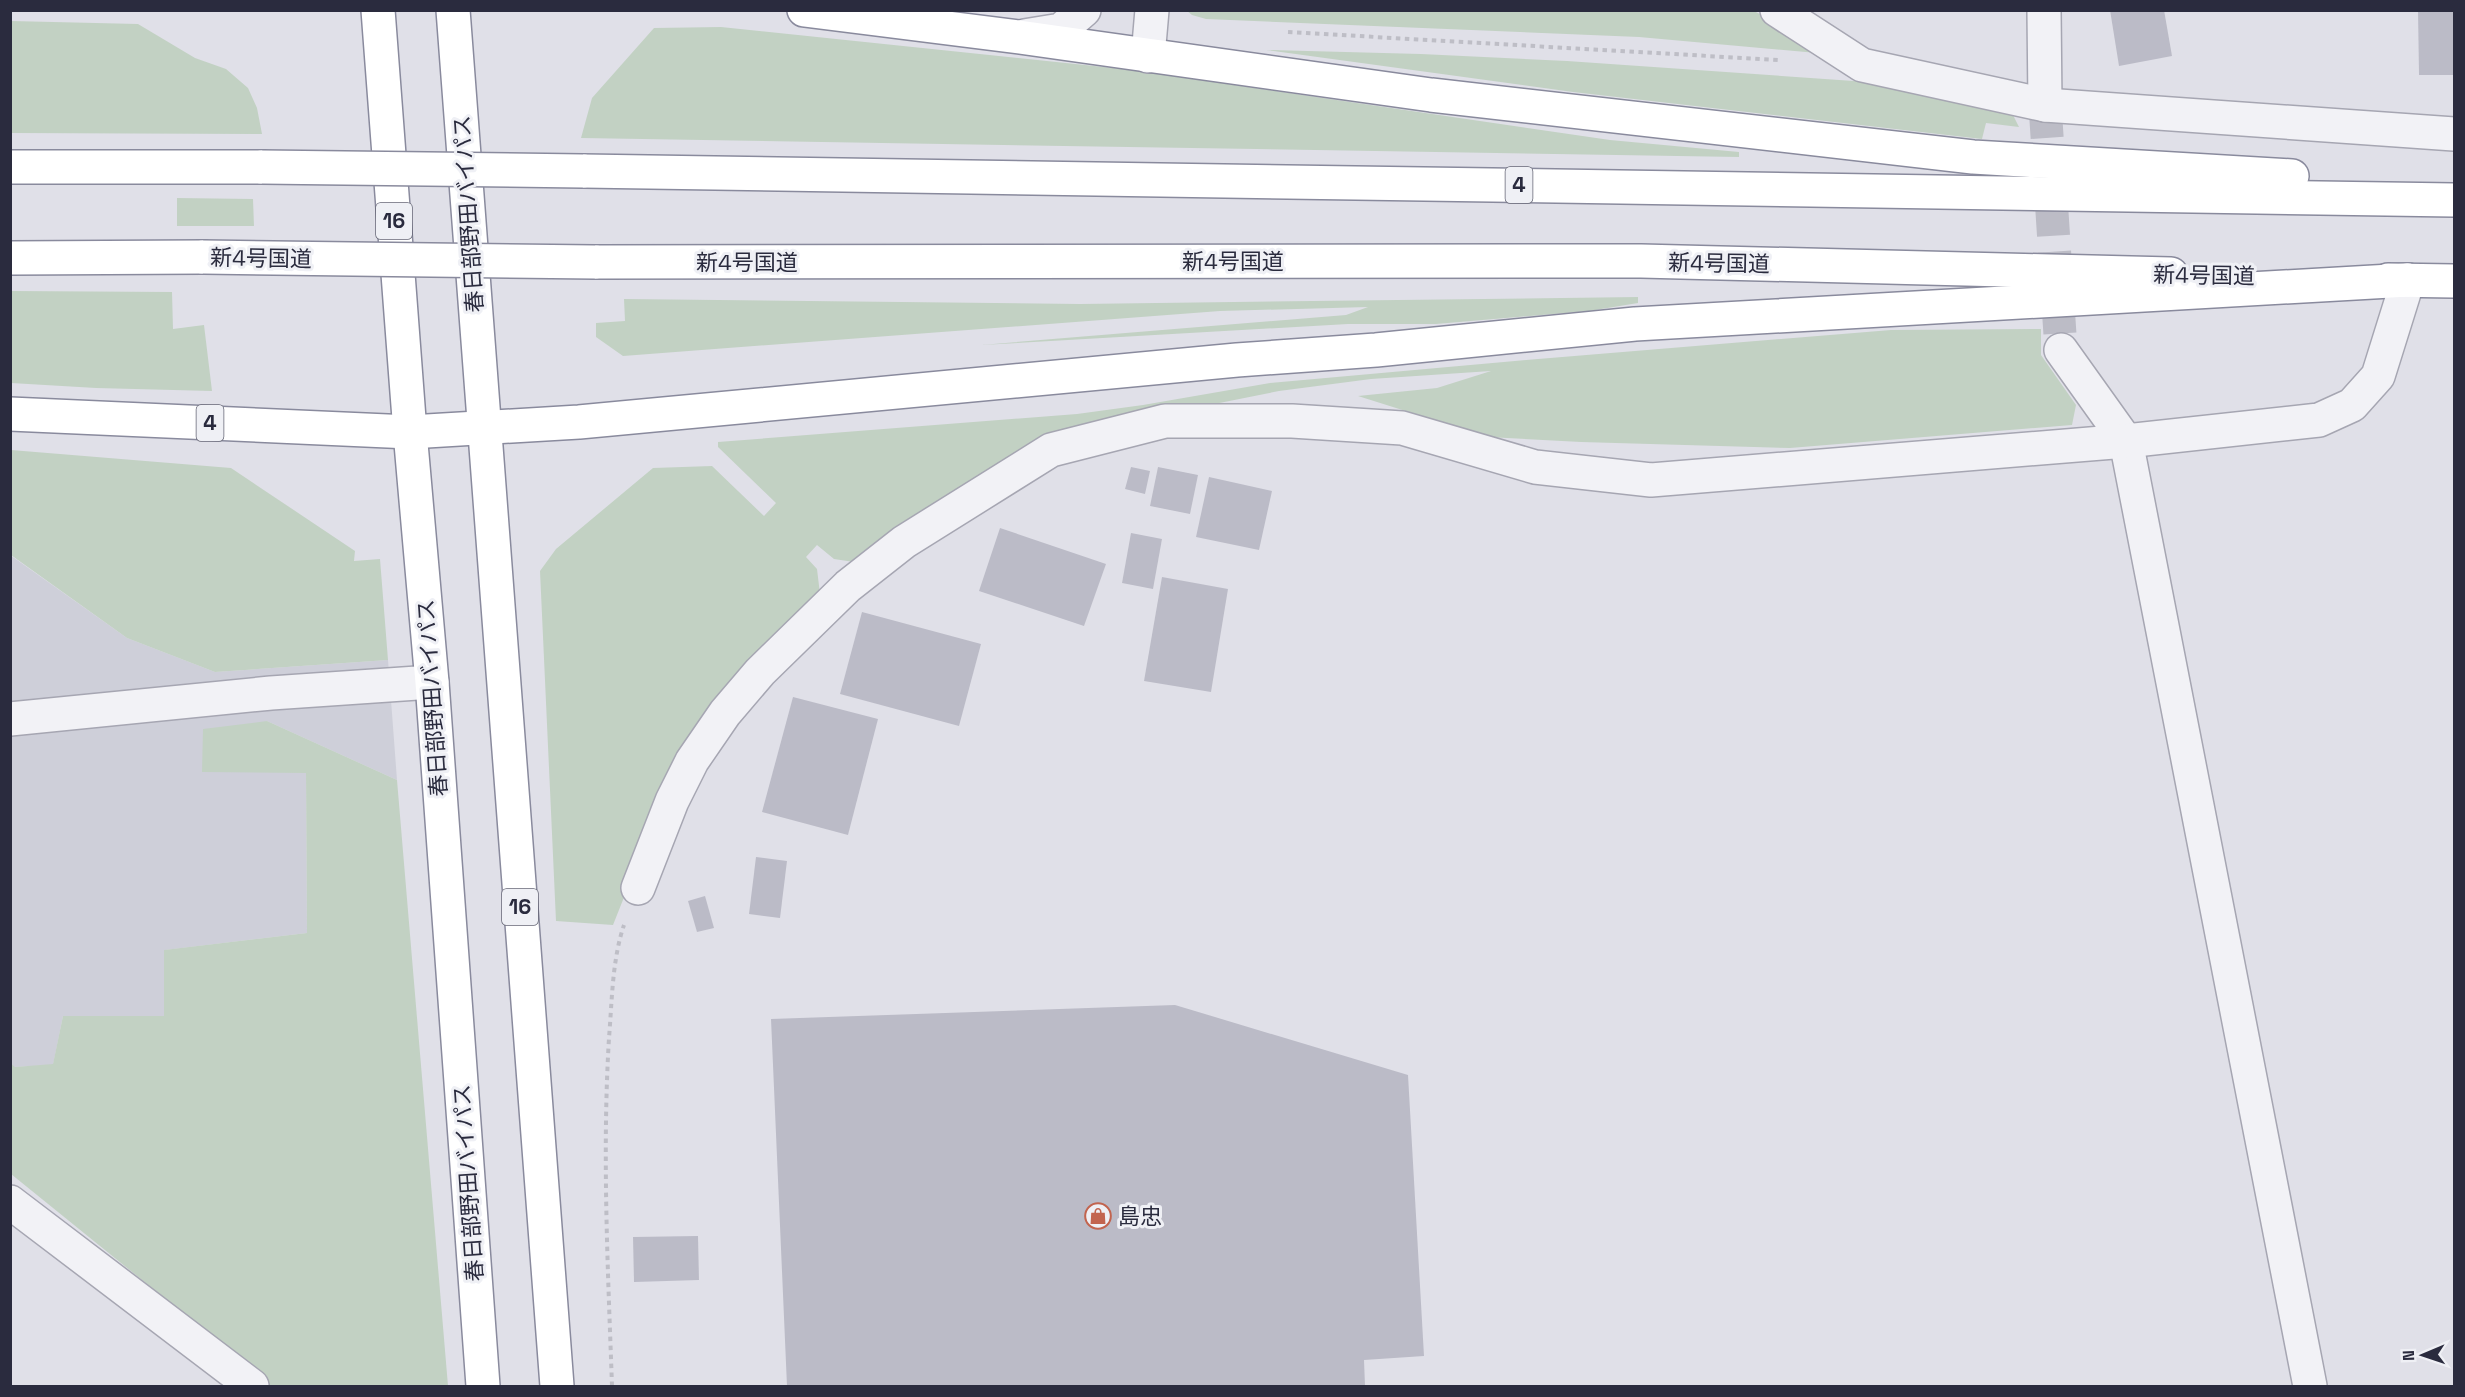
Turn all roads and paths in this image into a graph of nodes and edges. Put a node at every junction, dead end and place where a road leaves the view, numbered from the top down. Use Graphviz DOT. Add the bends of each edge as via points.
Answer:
graph roads {
  1 [pos="378,10"];
  2 [pos="453,10"];
  3 [pos="804,10"];
  4 [pos="1084,10"];
  5 [pos="1152,10"];
  6 [pos="1777,10"];
  7 [pos="2044,10"];
  8 [pos="1276,31"];
  9 [pos="1019,37"];
  10 [pos="1149,56"];
  11 [pos="1781,60"];
  12 [pos="2045,105"];
  13 [pos="2454,134"];
  14 [pos="10,167"];
  15 [pos="2454,186"];
  16 [pos="2454,200"];
  17 [pos="10,258"];
  18 [pos="2408,280"];
  19 [pos="2454,281"];
  20 [pos="2061,350"];
  21 [pos="10,414"];
  22 [pos="484,428"];
  23 [pos="410,432"];
  24 [pos="2126,441"];
  25 [pos="432,682"];
  26 [pos="10,719"];
  27 [pos="638,888"];
  28 [pos="10,1202"];
  29 [pos="252,1386"];
  30 [pos="483,1386"];
  31 [pos="557,1386"];
  32 [pos="612,1386"];
  33 [pos="2310,1386"];
  1 -- 23 [label="highway, 春日部野田バイパス / 16"];
  2 -- 22 [label="highway, 春日部野田バイパス / 16"];
  3 -- 9 [label="highway"];
  4 -- 9 [label="street" via="1061,30"];
  5 -- 10 [label="street"];
  6 -- 12 [label="street" via="1863,65"];
  7 -- 12 [label="street"];
  8 -- 11 [label="path"];
  9 -- 10 [label="highway"];
  10 -- 15 [label="highway" via="1431,95 1973,157"];
  12 -- 13 [label="street"];
  14 -- 16 [label="highway, 4, bridge" via="583,171"];
  17 -- 18 [label="highway, 新4号国道, bridge" via="1641,261"];
  18 -- 19 [label="highway, 新4号国道"];
  18 -- 22 [label="highway" via="1635,324"];
  18 -- 24 [label="street" via="2378,376 2352,405 2319,420"];
  20 -- 24 [label="street"];
  21 -- 23 [label="highway, 4"];
  22 -- 23 [label="highway"];
  22 -- 31 [label="highway, 春日部野田バイパス / 16"];
  23 -- 25 [label="highway, 春日部野田バイパス / 16"];
  24 -- 27 [label="street" via="1651,480 1535,467 1402,428 1292,421 1165,421 1051,450 904,542 848,586 760,672 692,761"];
  24 -- 33 [label="street"];
  25 -- 26 [label="street" via="270,693"];
  25 -- 30 [label="highway, 春日部野田バイパス / 16"];
  27 -- 32 [label="path" via="621,934 607,1069 606,1228"];
  28 -- 29 [label="street"];
}
